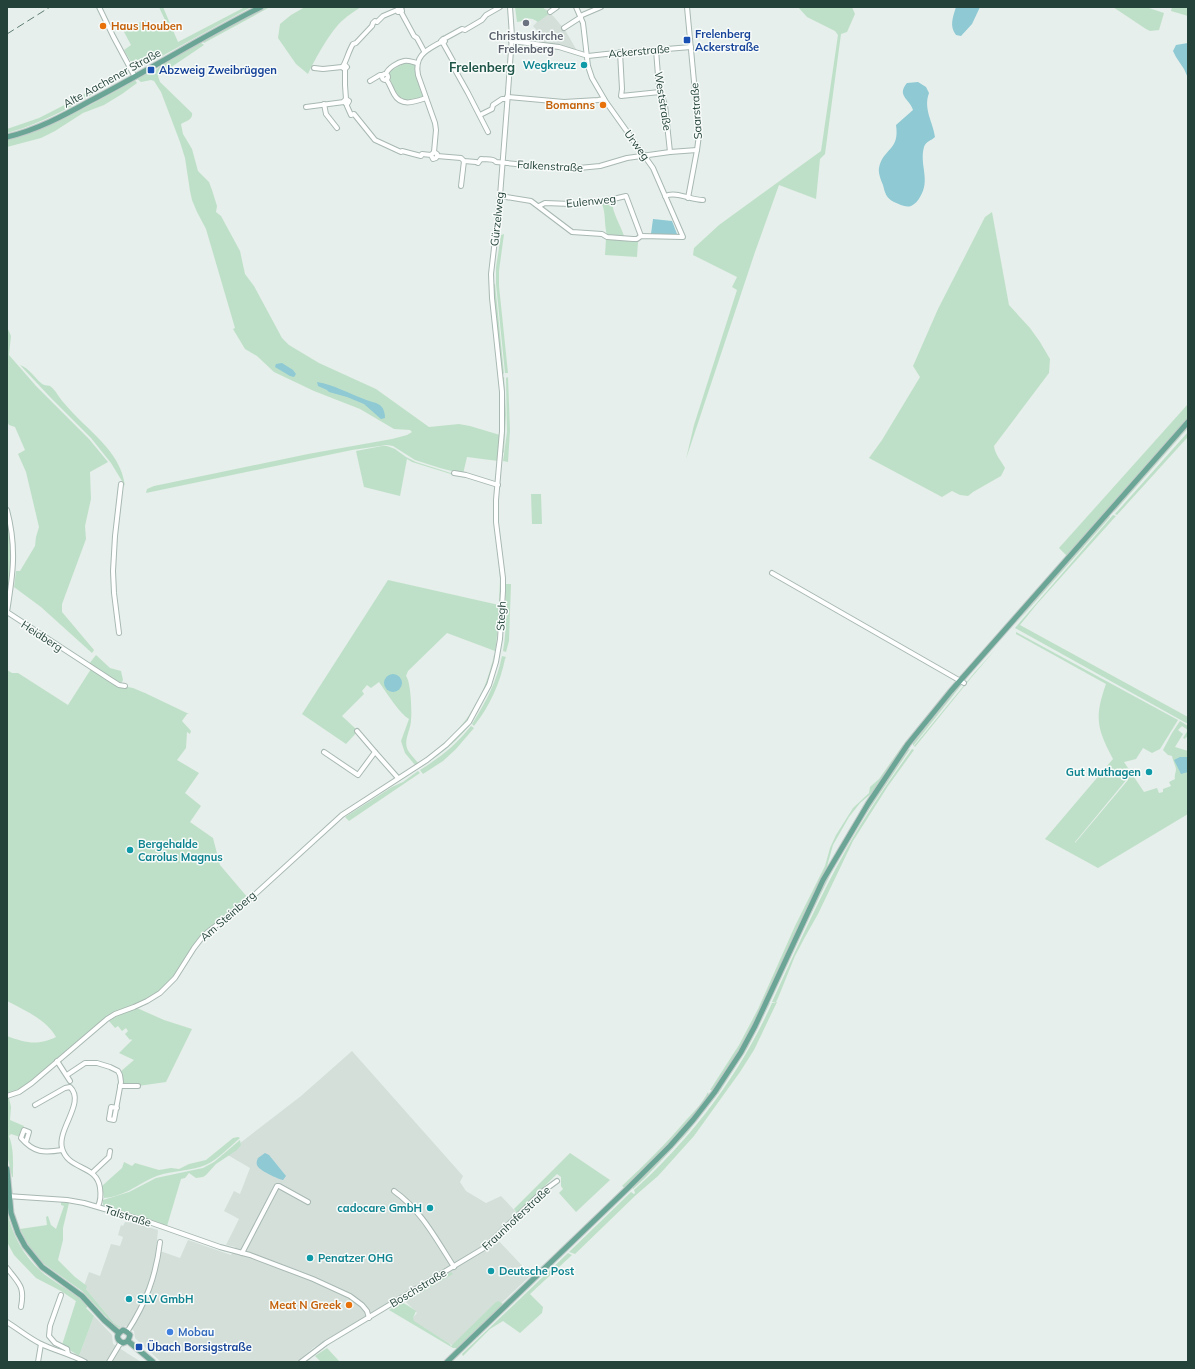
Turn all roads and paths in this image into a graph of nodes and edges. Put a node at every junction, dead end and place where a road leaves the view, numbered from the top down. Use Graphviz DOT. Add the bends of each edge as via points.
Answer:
graph roads {
  1 [pos="99,7"];
  2 [pos="261,7"];
  3 [pos="500,7"];
  4 [pos="510,7"];
  5 [pos="557,7"];
  6 [pos="576,7"];
  7 [pos="601,7"];
  8 [pos="686,7"];
  9 [pos="400,9"];
  10 [pos="550,12"];
  11 [pos="580,17"];
  12 [pos="564,28"];
  13 [pos="443,41"];
  14 [pos="511,41"];
  15 [pos="691,47"];
  16 [pos="656,50"];
  17 [pos="424,51"];
  18 [pos="620,52"];
  19 [pos="588,56"];
  20 [pos="417,63"];
  21 [pos="344,67"];
  22 [pos="314,68"];
  23 [pos="384,75"];
  24 [pos="135,77"];
  25 [pos="370,81"];
  26 [pos="660,92"];
  27 [pos="426,98"];
  28 [pos="507,98"];
  29 [pos="604,99"];
  30 [pos="346,102"];
  31 [pos="324,104"];
  32 [pos="306,107"];
  33 [pos="480,115"];
  34 [pos="337,128"];
  35 [pos="488,132"];
  36 [pos="7,138"];
  37 [pos="697,150"];
  38 [pos="670,152"];
  39 [pos="434,155"];
  40 [pos="644,156"];
  41 [pos="464,161"];
  42 [pos="502,163"];
  43 [pos="461,186"];
  44 [pos="500,196"];
  45 [pos="665,196"];
  46 [pos="688,198"];
  47 [pos="703,200"];
  48 [pos="539,206"];
  49 [pos="641,236"];
  50 [pos="1188,422"];
  51 [pos="502,431"];
  52 [pos="454,473"];
  53 [pos="121,484"];
  54 [pos="498,485"];
  55 [pos="7,510"];
  56 [pos="772,573"];
  57 [pos="119,633"];
  58 [pos="962,682"];
  59 [pos="125,686"];
  60 [pos="357,731"];
  61 [pos="456,737"];
  62 [pos="324,752"];
  63 [pos="376,752"];
  64 [pos="398,778"];
  65 [pos="57,1061"];
  66 [pos="67,1075"];
  67 [pos="70,1081"];
  68 [pos="120,1086"];
  69 [pos="138,1086"];
  70 [pos="7,1096"];
  71 [pos="35,1105"];
  72 [pos="117,1108"];
  73 [pos="26,1142"];
  74 [pos="62,1150"];
  75 [pos="110,1152"];
  76 [pos="7,1169"];
  77 [pos="92,1172"];
  78 [pos="557,1181"];
  79 [pos="394,1191"];
  80 [pos="8,1196"];
  81 [pos="308,1202"];
  82 [pos="98,1206"];
  83 [pos="160,1242"];
  84 [pos="242,1253"];
  85 [pos="454,1267"];
  86 [pos="7,1268"];
  87 [pos="61,1295"];
  88 [pos="21,1307"];
  89 [pos="369,1318"];
  90 [pos="7,1322"];
  91 [pos="127,1332"];
  92 [pos="119,1333"];
  93 [pos="128,1341"];
  94 [pos="121,1342"];
  95 [pos="42,1344"];
  96 [pos="68,1354"];
  97 [pos="38,1362"];
  98 [pos="85,1362"];
  99 [pos="109,1362"];
  100 [pos="153,1362"];
  101 [pos="301,1362"];
  102 [pos="447,1362"];
  1 -- 24 [label="street"];
  2 -- 24 [label="main road, Alte Aachener Straße"];
  3 -- 13 [label="street" via="476,24 465,30 462,28"];
  4 -- 14 [label="street, Gürzelweg"];
  5 -- 10 [label="street"];
  6 -- 11 [label="street, Urweg"];
  7 -- 11 [label="street"];
  8 -- 15 [label="street, Saarstraße"];
  9 -- 17 [label="street"];
  9 -- 21 [label="street" via="373,23 348,52"];
  11 -- 12 [label="street"];
  11 -- 19 [label="street, Urweg"];
  13 -- 17 [label="street"];
  13 -- 33 [label="street" via="454,68"];
  14 -- 19 [label="street" via="559,47"];
  14 -- 28 [label="street, Gürzelweg"];
  15 -- 16 [label="street, Ackerstraße"];
  15 -- 37 [label="street, Saarstraße" via="699,135"];
  16 -- 18 [label="street, Ackerstraße"];
  16 -- 26 [label="street, Weststraße"];
  17 -- 20 [label="street"];
  18 -- 19 [label="street, Ackerstraße"];
  18 -- 26 [label="street" via="621,96"];
  19 -- 29 [label="street, Urweg" via="589,72"];
  20 -- 23 [label="street" via="402,61"];
  20 -- 27 [label="street" via="418,75"];
  21 -- 22 [label="street"];
  21 -- 30 [label="street"];
  23 -- 25 [label="street"];
  23 -- 27 [label="street" via="388,77 386,79 400,101 408,103"];
  24 -- 36 [label="main road, Alte Aachener Straße" via="50,123"];
  26 -- 38 [label="street, Weststraße" via="665,105"];
  27 -- 39 [label="street" via="436,130"];
  28 -- 29 [label="street" via="564,102"];
  28 -- 33 [label="street"];
  28 -- 42 [label="street, Gürzelweg"];
  29 -- 40 [label="street, Urweg"];
  30 -- 31 [label="street"];
  30 -- 39 [label="street, Falkenstraße" via="351,115 354,114 376,140 401,152 421,156"];
  31 -- 32 [label="street"];
  31 -- 34 [label="street" via="326,114"];
  33 -- 35 [label="street"];
  37 -- 38 [label="street, Falkenstraße"];
  37 -- 46 [label="street, Saarstraße"];
  38 -- 40 [label="street, Falkenstraße"];
  39 -- 41 [label="street, Falkenstraße" via="461,158"];
  40 -- 42 [label="street, Falkenstraße" via="579,168"];
  40 -- 45 [label="street, Urweg" via="657,176"];
  41 -- 42 [label="street, Falkenstraße" via="478,163 483,159"];
  41 -- 43 [label="street"];
  42 -- 44 [label="street, Gürzelweg"];
  44 -- 48 [label="street" via="531,201"];
  44 -- 51 [label="street, Gürzelweg" via="491,284 501,371"];
  45 -- 46 [label="street" via="668,194"];
  45 -- 49 [label="street, Urweg" via="683,237"];
  46 -- 47 [label="street"];
  48 -- 49 [label="street" via="572,232 633,239"];
  48 -- 49 [label="street, Eulenweg" via="545,203 605,201 626,196"];
  50 -- 58 [label="main road"];
  51 -- 54 [label="street, Stegh"];
  52 -- 54 [label="street"];
  53 -- 57 [label="street" via="114,571"];
  54 -- 61 [label="street, Stegh" via="496,528 503,578 500,639 489,685 468,722"];
  55 -- 59 [label="street, Heidberg" via="12,531 14,565 7,612 110,680"];
  56 -- 58 [label="street"];
  58 -- 102 [label="main road" via="908,744 859,817 820,886 748,1039 707,1102 683,1132 641,1176"];
  60 -- 63 [label="street"];
  61 -- 64 [label="street, Am Steinberg" via="427,760"];
  62 -- 63 [label="street" via="358,775"];
  63 -- 64 [label="street"];
  64 -- 65 [label="street, Am Steinberg" via="342,815 250,898 204,935 175,978 160,993 115,1014"];
  65 -- 66 [label="street"];
  65 -- 70 [label="street, Am Steinberg" via="23,1090"];
  66 -- 67 [label="street"];
  66 -- 68 [label="street" via="85,1062 101,1064 118,1071 121,1078"];
  68 -- 69 [label="street"];
  68 -- 72 [label="street"];
  71 -- 74 [label="street" via="66,1088 70,1087 73,1090 74,1105 62,1135"];
  73 -- 74 [label="street" via="35,1150 45,1153"];
  74 -- 77 [label="street" via="73,1164"];
  75 -- 77 [label="street" via="109,1157"];
  76 -- 80 [label="main road"];
  77 -- 82 [label="street" via="100,1185 101,1200"];
  78 -- 85 [label="street, Fraunhoferstraße" via="542,1192 484,1248"];
  79 -- 85 [label="street, Boschstraße" via="412,1205"];
  80 -- 82 [label="street, Talstraße" via="67,1200"];
  80 -- 92 [label="main road" via="15,1226 29,1253 49,1273 72,1287"];
  81 -- 84 [label="street" via="277,1186"];
  82 -- 84 [label="street, Talstraße"];
  83 -- 91 [label="street" via="154,1278"];
  84 -- 89 [label="street, Talstraße" via="275,1264 356,1299"];
  85 -- 89 [label="street, Boschstraße"];
  86 -- 88 [label="street" via="23,1290"];
  87 -- 96 [label="street" via="49,1336 67,1349"];
  89 -- 101 [label="street, Boschstraße" via="326,1343"];
  90 -- 95 [label="street"];
  91 -- 92 [label="main road" via="123,1330"];
  91 -- 93 [label="main road" via="130,1335"];
  92 -- 94 [label="main road" via="117,1338"];
  93 -- 94 [label="main road"];
  93 -- 100 [label="main road"];
  94 -- 99 [label="street"];
  95 -- 96 [label="street"];
  95 -- 97 [label="street"];
  96 -- 98 [label="street"];
}
